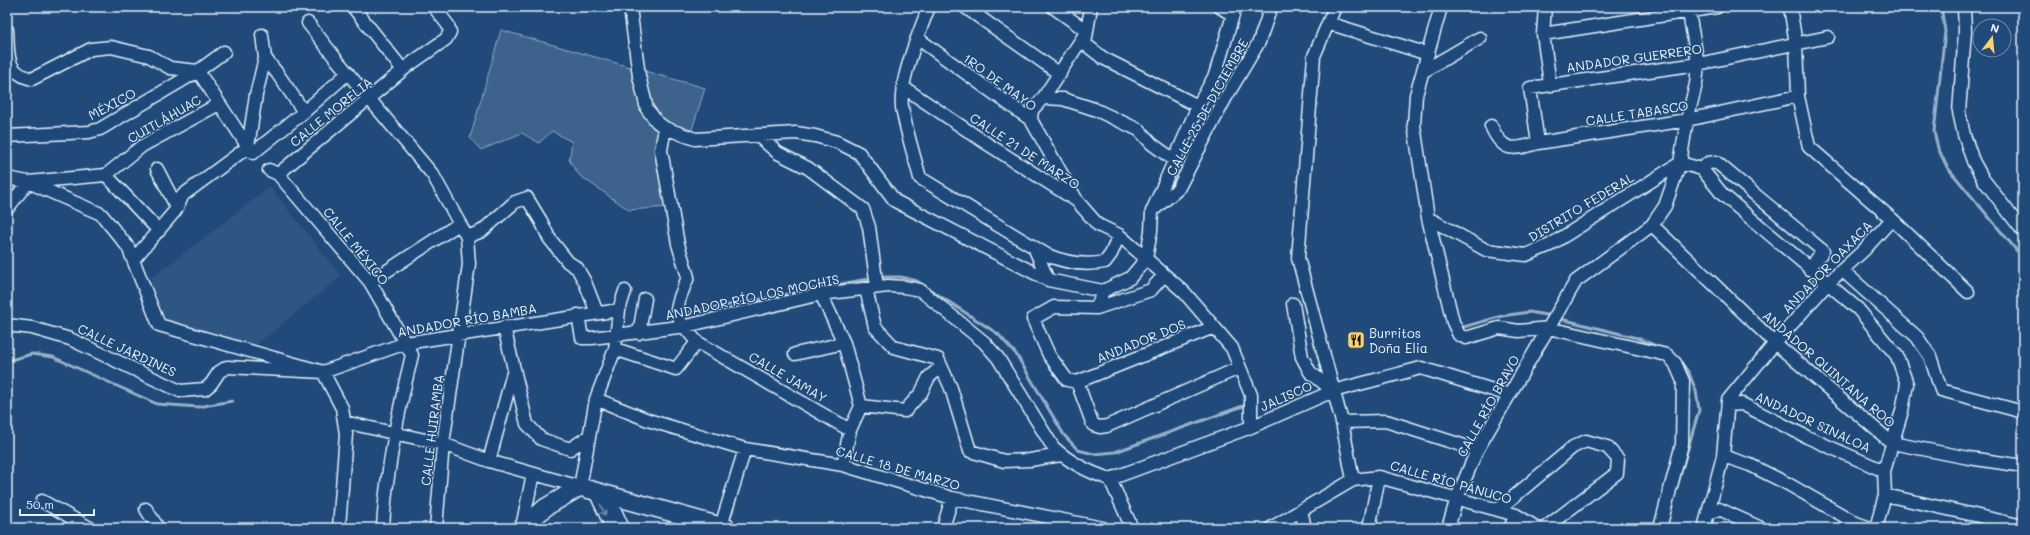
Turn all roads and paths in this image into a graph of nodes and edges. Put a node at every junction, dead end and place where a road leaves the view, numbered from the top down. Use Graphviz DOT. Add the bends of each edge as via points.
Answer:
graph roads {
  1 [pos="353,7"];
  2 [pos="434,7"];
  3 [pos="630,7"];
  4 [pos="929,7"];
  5 [pos="965,7"];
  6 [pos="1052,7"];
  7 [pos="1090,7"];
  8 [pos="1220,7"];
  9 [pos="1271,7"];
  10 [pos="1335,7"];
  11 [pos="1441,7"];
  12 [pos="1545,7"];
  13 [pos="1717,7"];
  14 [pos="1790,7"];
  15 [pos="1964,7"];
  16 [pos="1688,10"];
  17 [pos="1233,11"];
  18 [pos="308,22"];
  19 [pos="1328,23"];
  20 [pos="7,30"];
  21 [pos="1087,31"];
  22 [pos="1543,34"];
  23 [pos="262,35"];
  24 [pos="1828,37"];
  25 [pos="917,38"];
  26 [pos="1480,38"];
  27 [pos="1796,44"];
  28 [pos="224,52"];
  29 [pos="1428,54"];
  30 [pos="265,58"];
  31 [pos="1698,64"];
  32 [pos="406,67"];
  33 [pos="198,71"];
  34 [pos="1424,71"];
  35 [pos="348,73"];
  36 [pos="1060,74"];
  37 [pos="1550,84"];
  38 [pos="903,87"];
  39 [pos="1798,96"];
  40 [pos="1044,98"];
  41 [pos="370,99"];
  42 [pos="219,104"];
  43 [pos="1198,106"];
  44 [pos="304,112"];
  45 [pos="1031,120"];
  46 [pos="1687,120"];
  47 [pos="1491,126"];
  48 [pos="665,128"];
  49 [pos="757,135"];
  50 [pos="7,136"];
  51 [pos="1538,143"];
  52 [pos="250,150"];
  53 [pos="1174,160"];
  54 [pos="1680,163"];
  55 [pos="157,169"];
  56 [pos="1702,169"];
  57 [pos="273,172"];
  58 [pos="106,175"];
  59 [pos="7,178"];
  60 [pos="28,182"];
  61 [pos="1077,201"];
  62 [pos="176,208"];
  63 [pos="7,209"];
  64 [pos="1152,211"];
  65 [pos="1428,218"];
  66 [pos="1892,219"];
  67 [pos="459,224"];
  68 [pos="1652,225"];
  69 [pos="159,231"];
  70 [pos="2023,231"];
  71 [pos="1119,235"];
  72 [pos="467,237"];
  73 [pos="1034,247"];
  74 [pos="1146,259"];
  75 [pos="133,260"];
  76 [pos="1809,269"];
  77 [pos="1843,271"];
  78 [pos="1164,275"];
  79 [pos="1048,280"];
  80 [pos="370,282"];
  81 [pos="1828,283"];
  82 [pos="873,286"];
  83 [pos="625,291"];
  84 [pos="1103,291"];
  85 [pos="1968,292"];
  86 [pos="821,294"];
  87 [pos="645,298"];
  88 [pos="1293,304"];
  89 [pos="1097,308"];
  90 [pos="619,310"];
  91 [pos="597,313"];
  92 [pos="578,315"];
  93 [pos="7,325"];
  94 [pos="686,326"];
  95 [pos="1549,326"];
  96 [pos="1214,327"];
  97 [pos="504,328"];
  98 [pos="639,333"];
  99 [pos="458,336"];
  100 [pos="616,336"];
  101 [pos="697,342"];
  102 [pos="406,343"];
  103 [pos="844,343"];
  104 [pos="1775,343"];
  105 [pos="615,349"];
  106 [pos="795,354"];
  107 [pos="941,367"];
  108 [pos="514,368"];
  109 [pos="1239,368"];
  110 [pos="322,372"];
  111 [pos="1077,382"];
  112 [pos="1333,391"];
  113 [pos="1509,395"];
  114 [pos="596,399"];
  115 [pos="1728,405"];
  116 [pos="861,406"];
  117 [pos="2023,412"];
  118 [pos="344,422"];
  119 [pos="1342,422"];
  120 [pos="1251,426"];
  121 [pos="850,430"];
  122 [pos="394,434"];
  123 [pos="588,437"];
  124 [pos="1892,443"];
  125 [pos="443,444"];
  126 [pos="745,449"];
  127 [pos="1476,450"];
  128 [pos="1061,455"];
  129 [pos="1723,456"];
  130 [pos="489,461"];
  131 [pos="843,465"];
  132 [pos="2023,467"];
  133 [pos="1884,471"];
  134 [pos="533,474"];
  135 [pos="1379,477"];
  136 [pos="1110,479"];
  137 [pos="1353,480"];
  138 [pos="594,491"];
  139 [pos="1885,495"];
  140 [pos="952,498"];
  141 [pos="1457,498"];
  142 [pos="42,501"];
  143 [pos="146,509"];
  144 [pos="1301,510"];
  145 [pos="1498,510"];
  146 [pos="1708,513"];
  147 [pos="1516,515"];
  148 [pos="699,524"];
  149 [pos="2023,526"];
  150 [pos="724,527"];
  151 [pos="90,528"];
  152 [pos="158,528"];
  153 [pos="339,528"];
  154 [pos="383,528"];
  155 [pos="436,528"];
  156 [pos="522,528"];
  157 [pos="612,528"];
  158 [pos="624,528"];
  159 [pos="943,528"];
  160 [pos="1103,528"];
  161 [pos="1132,528"];
  162 [pos="1272,528"];
  163 [pos="1305,528"];
  164 [pos="1369,528"];
  165 [pos="1448,528"];
  166 [pos="1510,528"];
  167 [pos="1537,528"];
  168 [pos="1545,528"];
  169 [pos="1660,528"];
  170 [pos="1704,528"];
  171 [pos="1761,528"];
  172 [pos="1870,528"];
  173 [pos="1876,528"];
  1 -- 32 [label="street"];
  2 -- 32 [label="street, CALLE MORELIA" via="448,25 450,32 446,39"];
  3 -- 48 [label="street" via="639,76 647,109"];
  4 -- 25 [label="street"];
  5 -- 36 [label="street"];
  6 -- 21 [label="street"];
  7 -- 21 [label="street"];
  8 -- 17 [label="street"];
  9 -- 64 [label="street, CALLE 25 DE DICIEMBRE" via="1259,42 1225,99 1178,189"];
  10 -- 19 [label="street"];
  11 -- 29 [label="street"];
  12 -- 22 [label="street"];
  13 -- 16 [label="street"];
  14 -- 27 [label="street"];
  15 -- 70 [label="street" via="1965,31 1959,112 1964,135 1982,179"];
  16 -- 22 [label="street"];
  16 -- 31 [label="street, CALLE RÍO BRAVO"];
  17 -- 43 [label="street" via="1215,75"];
  18 -- 35 [label="street"];
  19 -- 29 [label="street"];
  19 -- 112 [label="street" via="1314,56 1298,258"];
  20 -- 33 [label="street" via="13,69 20,76 32,79 92,49 111,48 148,56 170,68"];
  21 -- 36 [label="street"];
  21 -- 43 [label="street" via="1085,44 1103,58"];
  22 -- 37 [label="street"];
  23 -- 30 [label="street"];
  24 -- 27 [label="street, ANDADOR GUERRERO"];
  25 -- 38 [label="street"];
  25 -- 45 [label="street, 1RO DE MAYO"];
  26 -- 34 [label="street"];
  27 -- 31 [label="street, ANDADOR GUERRERO"];
  27 -- 39 [label="street"];
  28 -- 33 [label="street"];
  29 -- 34 [label="street"];
  30 -- 44 [label="street"];
  30 -- 52 [label="street" via="256,94"];
  31 -- 37 [label="street, ANDADOR GUERRERO"];
  31 -- 46 [label="street, CALLE RÍO BRAVO"];
  32 -- 41 [label="street, CALLE MORELIA"];
  33 -- 42 [label="street"];
  33 -- 50 [label="street, MÉXICO" via="100,129 89,132"];
  34 -- 65 [label="street" via="1416,95 1414,125"];
  35 -- 41 [label="street"];
  35 -- 44 [label="street"];
  36 -- 40 [label="street"];
  37 -- 51 [label="street, ANDADOR GUERRERO" via="1530,88"];
  38 -- 61 [label="street, CALLE 21 DE MARZO"];
  38 -- 73 [label="street" via="902,106 920,178"];
  39 -- 46 [label="street, CALLE TABASCO"];
  39 -- 66 [label="street" via="1809,147"];
  40 -- 45 [label="street" via="1032,110"];
  40 -- 53 [label="street" via="1063,99 1094,109 1139,130 1152,144"];
  41 -- 57 [label="street, CALLE MORELIA"];
  41 -- 67 [label="street" via="433,175"];
  42 -- 52 [label="street"];
  42 -- 58 [label="street, CUITLÁHUAC" via="142,146"];
  43 -- 53 [label="street"];
  44 -- 52 [label="street"];
  45 -- 61 [label="street, 1RO DE MAYO"];
  46 -- 51 [label="street, CALLE TABASCO"];
  46 -- 54 [label="street, CALLE RÍO BRAVO"];
  47 -- 51 [label="street, CALLE TABASCO" via="1498,140 1507,146 1519,148"];
  48 -- 49 [label="street" via="696,139"];
  48 -- 94 [label="street, CALLE JAMAY" via="661,150 678,244 688,277 677,309 681,323"];
  49 -- 79 [label="street" via="796,133 837,142 859,154 895,201"];
  49 -- 82 [label="street" via="778,153 808,168 863,209 869,226 874,265"];
  52 -- 62 [label="street" via="183,195"];
  53 -- 64 [label="street"];
  54 -- 56 [label="street"];
  54 -- 65 [label="street, DISTRITO FEDERAL" via="1550,244 1526,255 1486,250"];
  54 -- 68 [label="street, CALLE RÍO BRAVO" via="1665,206"];
  55 -- 62 [label="street"];
  56 -- 76 [label="street" via="1722,194"];
  56 -- 76 [label="street" via="1708,163 1716,162 1823,251"];
  57 -- 80 [label="street, CALLE MÉXICO"];
  58 -- 60 [label="street"];
  58 -- 69 [label="street"];
  59 -- 60 [label="street"];
  60 -- 63 [label="street"];
  60 -- 75 [label="street" via="101,214 128,247"];
  61 -- 71 [label="street, CALLE 21 DE MARZO" via="1098,225"];
  62 -- 69 [label="street"];
  64 -- 74 [label="street"];
  65 -- 95 [label="street" via="1453,322 1459,335 1466,338 1499,328 1519,331"];
  66 -- 77 [label="street, ANDADOR OAXACA"];
  66 -- 85 [label="street"];
  67 -- 72 [label="street"];
  67 -- 80 [label="street"];
  68 -- 95 [label="street, CALLE RÍO BRAVO" via="1576,280"];
  68 -- 104 [label="street, ANDADOR QUINTANA ROO"];
  69 -- 75 [label="street"];
  71 -- 73 [label="street" via="1105,262 1097,264 1064,262"];
  71 -- 74 [label="street, CALLE 21 DE MARZO"];
  72 -- 91 [label="street" via="482,231 516,202 527,198 548,238 568,262 577,268"];
  72 -- 99 [label="street, CALLE HUIRAMBA" via="469,264"];
  73 -- 79 [label="street"];
  74 -- 78 [label="street, CALLE 21 DE MARZO"];
  74 -- 84 [label="street" via="1130,278"];
  75 -- 110 [label="street" via="159,325"];
  76 -- 81 [label="street"];
  77 -- 81 [label="street, ANDADOR OAXACA"];
  77 -- 117 [label="street" via="1916,337 1930,356 1941,390"];
  78 -- 89 [label="street" via="1151,290"];
  78 -- 96 [label="street, CALLE 21 DE MARZO" via="1184,292"];
  79 -- 84 [label="street"];
  80 -- 102 [label="street, CALLE MÉXICO"];
  81 -- 104 [label="street, ANDADOR OAXACA"];
  81 -- 124 [label="street" via="1858,309 1897,356 1907,384"];
  82 -- 86 [label="street, ANDADOR RÍO LOS MOCHIS"];
  82 -- 107 [label="street" via="875,327 894,347 938,359"];
  82 -- 128 [label="street, ANDADOR RÍO LOS MOCHIS" via="904,286 920,290 984,342 998,358 1053,447"];
  83 -- 90 [label="street"];
  84 -- 89 [label="street"];
  86 -- 94 [label="street, ANDADOR RÍO LOS MOCHIS"];
  86 -- 103 [label="street"];
  87 -- 98 [label="street"];
  88 -- 112 [label="street" via="1302,357 1310,372"];
  89 -- 111 [label="street" via="1054,307 1033,319 1056,368 1067,380"];
  90 -- 91 [label="street, ANDADOR RÍO BAMBA"];
  90 -- 100 [label="street"];
  91 -- 92 [label="street, ANDADOR RÍO BAMBA"];
  92 -- 97 [label="street, ANDADOR RÍO BAMBA"];
  92 -- 100 [label="street, ANDADOR RÍO LOS MOCHIS" via="582,338"];
  93 -- 110 [label="street, CALLE JARDINES" via="32,328 70,339 180,391 205,389 219,372 227,367"];
  94 -- 98 [label="street, ANDADOR RÍO LOS MOCHIS"];
  94 -- 101 [label="street, CALLE JAMAY"];
  95 -- 113 [label="street, CALLE RÍO BRAVO"];
  95 -- 169 [label="street" via="1667,355 1675,363 1683,381 1682,444"];
  96 -- 109 [label="street, CALLE 21 DE MARZO" via="1232,348"];
  96 -- 111 [label="street, ANDADOR DOS"];
  97 -- 99 [label="street, ANDADOR RÍO BAMBA"];
  97 -- 108 [label="street"];
  98 -- 100 [label="street, ANDADOR RÍO LOS MOCHIS"];
  99 -- 102 [label="street, ANDADOR RÍO BAMBA"];
  99 -- 125 [label="street, CALLE HUIRAMBA"];
  100 -- 105 [label="street"];
  101 -- 105 [label="street" via="676,369"];
  101 -- 121 [label="street, CALLE JAMAY"];
  102 -- 110 [label="street, ANDADOR RÍO BAMBA"];
  102 -- 122 [label="street, CALLE MÉXICO" via="412,355"];
  103 -- 106 [label="street"];
  103 -- 116 [label="street"];
  104 -- 115 [label="street, ANDADOR OAXACA" via="1728,400"];
  104 -- 124 [label="street, ANDADOR QUINTANA ROO"];
  105 -- 114 [label="street"];
  107 -- 116 [label="street" via="929,377 921,393 906,411"];
  107 -- 128 [label="street" via="951,388 970,451 1004,461"];
  108 -- 123 [label="street" via="527,424 541,439 570,449"];
  108 -- 130 [label="street"];
  109 -- 111 [label="street" via="1100,427 1093,425"];
  109 -- 120 [label="street, CALLE 21 DE MARZO" via="1252,394"];
  110 -- 118 [label="street" via="342,408"];
  112 -- 113 [label="street, JALISCO" via="1421,368"];
  112 -- 119 [label="street"];
  112 -- 120 [label="street, JALISCO"];
  113 -- 127 [label="street, CALLE RÍO BRAVO"];
  114 -- 123 [label="street"];
  114 -- 126 [label="street, CALLE 18 DE MARZO" via="648,420"];
  115 -- 129 [label="street, ANDADOR OAXACA"];
  115 -- 133 [label="street, ANDADOR SINALOA" via="1742,404 1807,437"];
  116 -- 121 [label="street"];
  118 -- 122 [label="street"];
  118 -- 153 [label="street" via="346,434"];
  119 -- 127 [label="street" via="1386,421"];
  119 -- 137 [label="street"];
  120 -- 136 [label="street, JALISCO"];
  121 -- 131 [label="street"];
  122 -- 125 [label="street"];
  122 -- 154 [label="street, CALLE MÉXICO" via="384,502"];
  123 -- 138 [label="street"];
  124 -- 132 [label="street, ANDADOR QUINTANA ROO"];
  124 -- 133 [label="street"];
  125 -- 130 [label="street"];
  125 -- 155 [label="street, CALLE HUIRAMBA"];
  126 -- 131 [label="street, CALLE 18 DE MARZO"];
  126 -- 150 [label="street"];
  127 -- 141 [label="street, CALLE RÍO BRAVO"];
  128 -- 136 [label="street, ANDADOR RÍO LOS MOCHIS"];
  129 -- 146 [label="street, ANDADOR OAXACA"];
  129 -- 172 [label="street" via="1750,465 1856,523"];
  130 -- 134 [label="street"];
  131 -- 140 [label="street, CALLE 18 DE MARZO"];
  133 -- 139 [label="street"];
  134 -- 138 [label="street"];
  134 -- 156 [label="street"];
  135 -- 137 [label="street, CALLE RÍO PÁNUCO"];
  135 -- 141 [label="street, CALLE RÍO PÁNUCO"];
  135 -- 164 [label="street"];
  136 -- 161 [label="street"];
  137 -- 144 [label="street, CALLE RÍO PÁNUCO"];
  138 -- 148 [label="street"];
  138 -- 156 [label="street" via="546,507"];
  138 -- 157 [label="street, one-way"];
  138 -- 158 [label="street"];
  139 -- 149 [label="street"];
  139 -- 173 [label="street"];
  140 -- 159 [label="street"];
  140 -- 160 [label="street, CALLE 18 DE MARZO"];
  141 -- 145 [label="street, CALLE RÍO PÁNUCO"];
  141 -- 165 [label="street, CALLE RÍO BRAVO"];
  142 -- 151 [label="street"];
  143 -- 152 [label="street"];
  144 -- 162 [label="street, CALLE RÍO PÁNUCO"];
  144 -- 163 [label="street"];
  145 -- 147 [label="street, CALLE RÍO PÁNUCO"];
  145 -- 168 [label="street" via="1573,447 1586,441 1607,447 1618,459 1617,473"];
  146 -- 170 [label="street, ANDADOR OAXACA"];
  146 -- 171 [label="street" via="1719,509"];
  147 -- 166 [label="street"];
  147 -- 167 [label="street, CALLE RÍO PÁNUCO"];
  148 -- 150 [label="street"];
}
